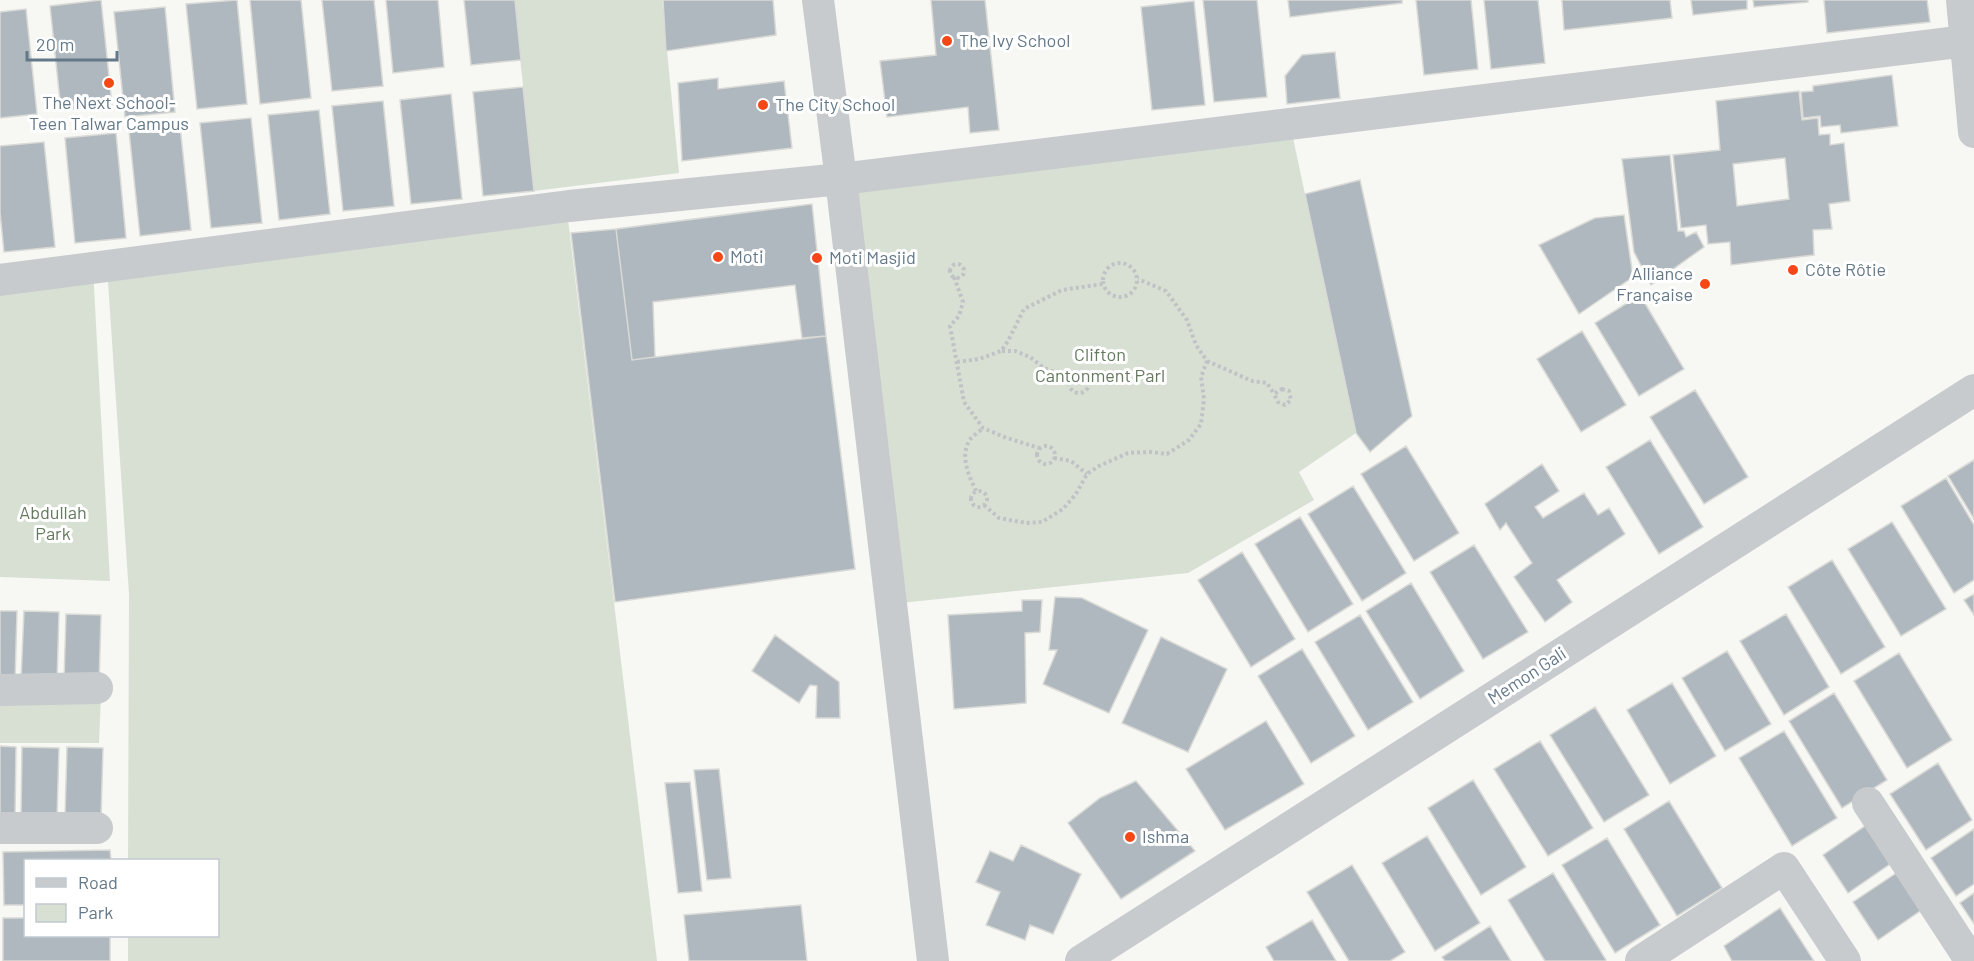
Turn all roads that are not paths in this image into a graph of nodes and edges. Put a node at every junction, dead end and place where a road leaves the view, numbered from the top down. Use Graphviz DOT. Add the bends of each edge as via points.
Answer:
graph roads {
  1 [pos="818,0"];
  2 [pos="1962,0"];
  3 [pos="1966,41"];
  4 [pos="1974,132"];
  5 [pos="842,179"];
  6 [pos="0,280"];
  7 [pos="1974,390"];
  8 [pos="97,688"];
  9 [pos="0,690"];
  10 [pos="1868,803"];
  11 [pos="0,828"];
  12 [pos="97,828"];
  13 [pos="933,961"];
  14 [pos="1081,961"];
  15 [pos="1641,961"];
  16 [pos="1845,961"];
  17 [pos="1971,961"];
  1 -- 5 [label="street"];
  2 -- 3 [label="street"];
  3 -- 4 [label="street"];
  3 -- 5 [label="street"];
  5 -- 6 [label="street" via="569,206"];
  5 -- 13 [label="street"];
  7 -- 14 [label="street, Memon Gali"];
  8 -- 9 [label="street"];
  10 -- 17 [label="street"];
  11 -- 12 [label="street"];
  15 -- 16 [label="street" via="1784,868"];
}
